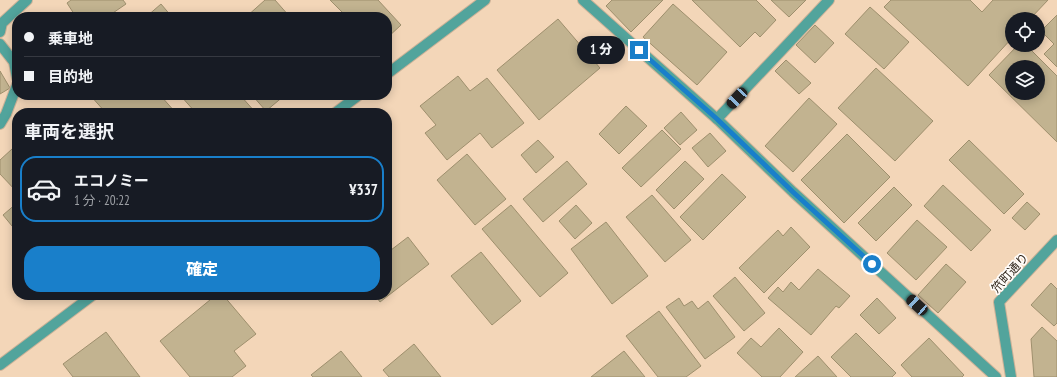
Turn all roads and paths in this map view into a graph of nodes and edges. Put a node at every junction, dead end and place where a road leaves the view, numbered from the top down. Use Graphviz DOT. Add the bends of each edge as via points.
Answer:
graph roads {
  1 [pos="28,0"];
  2 [pos="485,0"];
  3 [pos="583,0"];
  4 [pos="829,0"];
  5 [pos="14,12"];
  6 [pos="12,14"];
  7 [pos="0,32"];
  8 [pos="0,44"];
  9 [pos="12,59"];
  10 [pos="392,70"];
  11 [pos="12,98"];
  12 [pos="352,100"];
  13 [pos="342,108"];
  14 [pos="717,119"];
  15 [pos="0,124"];
  16 [pos="1057,240"];
  17 [pos="86,300"];
  18 [pos="0,365"];
  19 [pos="996,377"];
  20 [pos="1011,377"];
  1 -- 5 [label="street"];
  2 -- 10 [label="street"];
  3 -- 14 [label="street"];
  4 -- 14 [label="street"];
  6 -- 7 [label="street" via="2,23"];
  8 -- 9 [label="street"];
  11 -- 15 [label="street"];
  12 -- 13 [label="street"];
  14 -- 19 [label="street"];
  16 -- 20 [label="street, 笊町通り" via="999,302"];
  17 -- 18 [label="street"];
}
